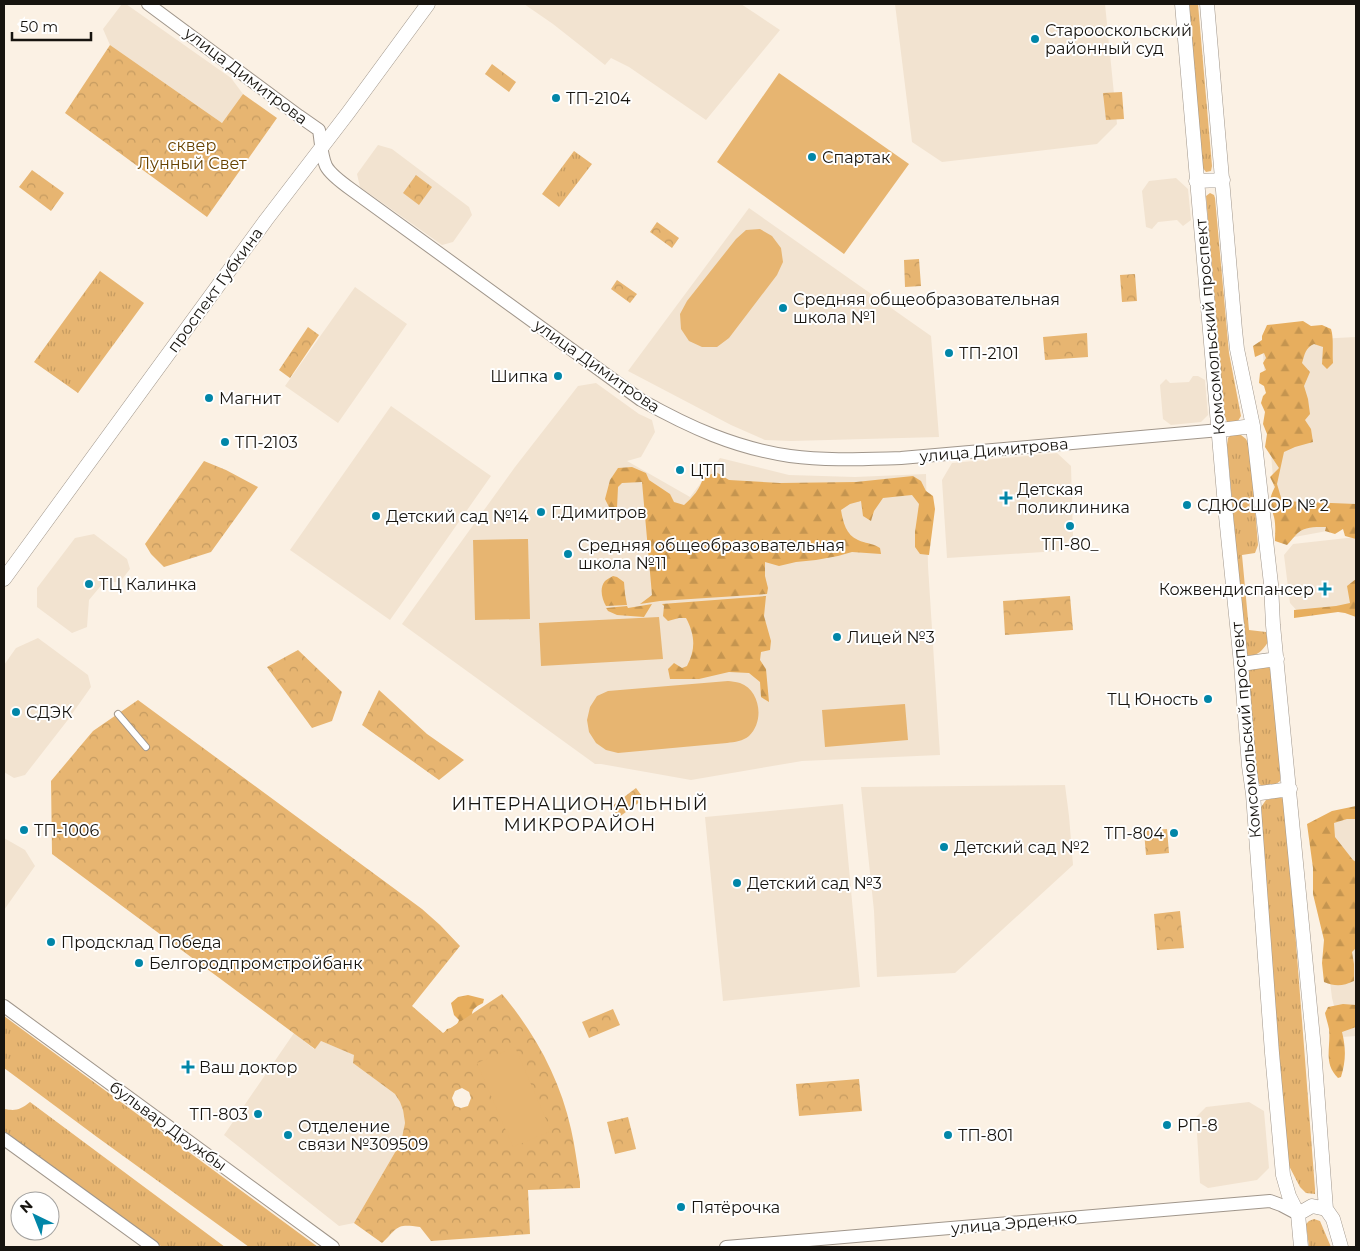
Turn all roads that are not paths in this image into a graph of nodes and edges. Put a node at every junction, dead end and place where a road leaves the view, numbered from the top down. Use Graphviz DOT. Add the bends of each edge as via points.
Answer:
graph roads {
  1 [pos="148,4"];
  2 [pos="428,4"];
  3 [pos="1182,4"];
  4 [pos="1207,4"];
  5 [pos="321,148"];
  6 [pos="1223,180"];
  7 [pos="1196,181"];
  8 [pos="1253,426"];
  9 [pos="1220,430"];
  10 [pos="4,579"];
  11 [pos="1277,659"];
  12 [pos="1241,664"];
  13 [pos="118,714"];
  14 [pos="146,746"];
  15 [pos="1290,789"];
  16 [pos="1253,794"];
  17 [pos="4,1006"];
  18 [pos="4,1139"];
  19 [pos="1326,1209"];
  20 [pos="1298,1214"];
  21 [pos="153,1247"];
  22 [pos="333,1247"];
  23 [pos="726,1247"];
  24 [pos="1301,1247"];
  25 [pos="1341,1247"];
  1 -- 5 [label="main road, улица Димитрова" via="319,130"];
  2 -- 5 [label="main road, проспект Губкина"];
  3 -- 7 [label="main road, Комсомольский проспект"];
  4 -- 6 [label="main road, Комсомольский проспект"];
  5 -- 9 [label="main road, улица Димитрова" via="326,167 352,190 641,400 711,436 789,456 850,460"];
  5 -- 10 [label="main road, проспект Губкина"];
  6 -- 7 [label="main road"];
  6 -- 8 [label="main road, Комсомольский проспект" via="1237,348"];
  7 -- 9 [label="main road, Комсомольский проспект"];
  8 -- 9 [label="main road"];
  8 -- 11 [label="main road, Комсомольский проспект"];
  9 -- 12 [label="main road, Комсомольский проспект"];
  11 -- 12 [label="main road"];
  11 -- 15 [label="main road, Комсомольский проспект"];
  12 -- 16 [label="main road, Комсомольский проспект"];
  13 -- 14 [label="street"];
  15 -- 16 [label="main road"];
  15 -- 19 [label="main road, Комсомольский проспект"];
  16 -- 20 [label="main road, Комсомольский проспект" via="1283,1175"];
  17 -- 22 [label="main road, бульвар Дружбы"];
  18 -- 21 [label="main road"];
  19 -- 20 [label="main road" via="1312,1206"];
  19 -- 25 [label="main road, Комсомольский проспект" via="1333,1219"];
  20 -- 23 [label="main road, улица Эрденко" via="1270,1201"];
  20 -- 24 [label="main road, Комсомольский проспект"];
}
